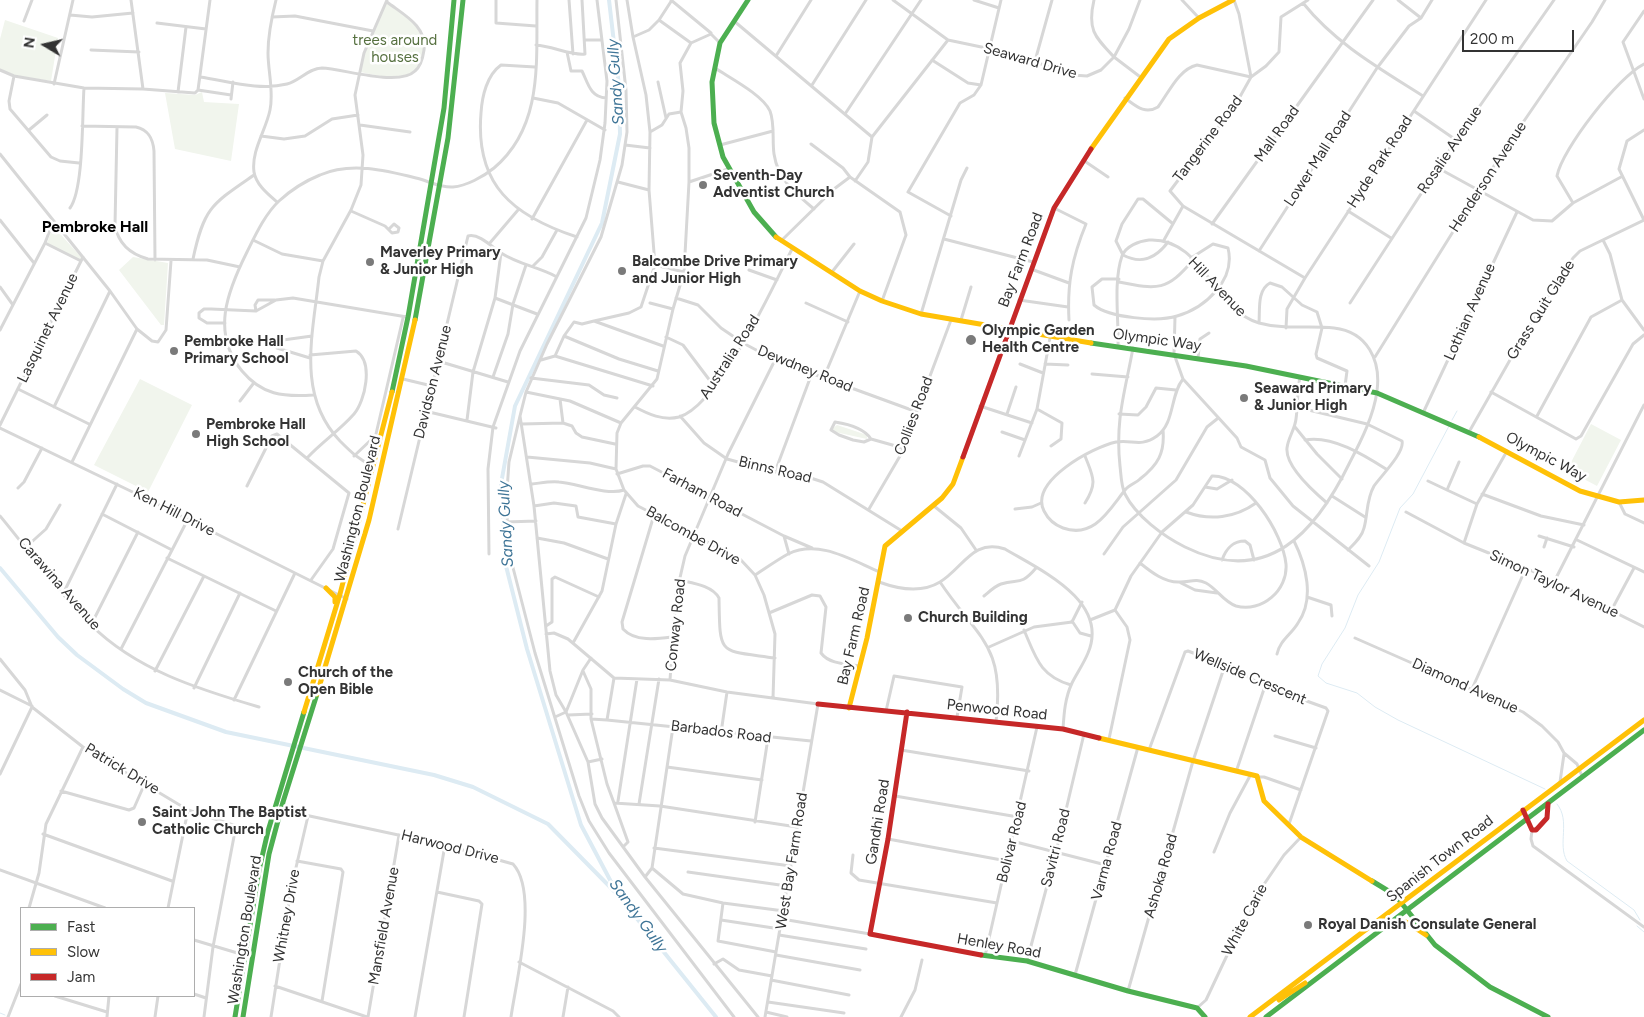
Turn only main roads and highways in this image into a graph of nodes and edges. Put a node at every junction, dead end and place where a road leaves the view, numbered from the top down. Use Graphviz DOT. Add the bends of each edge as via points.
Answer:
graph roads {
  1 [pos="454,0"];
  2 [pos="463,0"];
  3 [pos="748,0"];
  4 [pos="1234,0"];
  5 [pos="1008,330"];
  6 [pos="1644,500"];
  7 [pos="346,573"];
  8 [pos="333,616"];
  9 [pos="818,704"];
  10 [pos="849,708"];
  11 [pos="907,712"];
  12 [pos="1644,720"];
  13 [pos="1644,728"];
  14 [pos="1609,746"];
  15 [pos="1548,804"];
  16 [pos="1523,810"];
  17 [pos="1526,820"];
  18 [pos="1404,903"];
  19 [pos="1407,910"];
  20 [pos="1391,922"];
  21 [pos="870,934"];
  22 [pos="1426,935"];
  23 [pos="1328,970"];
  24 [pos="1275,999"];
  25 [pos="235,1017"];
  26 [pos="243,1017"];
  27 [pos="1205,1017"];
  28 [pos="1250,1017"];
  29 [pos="1266,1017"];
  30 [pos="1548,1017"];
  1 -- 7 [label="main road, Washington Boulevard" via="444,108 432,183"];
  2 -- 26 [label="main road, Washington Boulevard" via="441,185 403,379 347,599 275,832 264,878"];
  3 -- 5 [label="main road, Olympic Way" via="720,43 711,96 714,123 728,169 754,212 781,241 860,291 921,314"];
  4 -- 5 [label="main road, Bay Farm Road" via="1169,38 1139,76 1054,208"];
  5 -- 6 [label="main road, Olympic Way" via="1198,358 1377,394 1424,411 1508,450 1580,491 1618,502"];
  5 -- 10 [label="main road, Bay Farm Road" via="949,492 886,546"];
  7 -- 8 [label="main road, Washington Boulevard"];
  7 -- 8 [label="main road" via="339,585 326,588 336,600"];
  8 -- 25 [label="main road, Washington Boulevard" via="268,831"];
  9 -- 10 [label="main road, Penwood Road"];
  10 -- 11 [label="main road, Penwood Road"];
  11 -- 18 [label="main road, Penwood Road" via="1063,729 1251,774 1259,778 1264,801 1301,837"];
  11 -- 21 [label="main road, Gandhi Road"];
  12 -- 14 [label="main road, Spanish Town Road"];
  13 -- 14 [label="main road" via="1613,748"];
  13 -- 15 [label="main road, Spanish Town Road"];
  14 -- 16 [label="main road, Spanish Town Road"];
  15 -- 17 [label="main road, Spanish Town Road"];
  15 -- 17 [label="main road" via="1547,818 1542,825 1532,830"];
  16 -- 17 [label="main road"];
  16 -- 18 [label="main road, Spanish Town Road"];
  17 -- 19 [label="main road, Spanish Town Road"];
  18 -- 19 [label="main road"];
  18 -- 24 [label="main road, Spanish Town Road"];
  19 -- 20 [label="main road, Spanish Town Road"];
  19 -- 22 [label="main road"];
  20 -- 22 [label="main road" via="1406,922"];
  20 -- 23 [label="main road, Spanish Town Road"];
  21 -- 27 [label="main road, Henley Road" via="1027,961 1197,1008"];
  22 -- 30 [label="main road" via="1490,987"];
  23 -- 24 [label="main road"];
  23 -- 29 [label="main road, Spanish Town Road"];
  24 -- 28 [label="main road, Spanish Town Road"];
}
